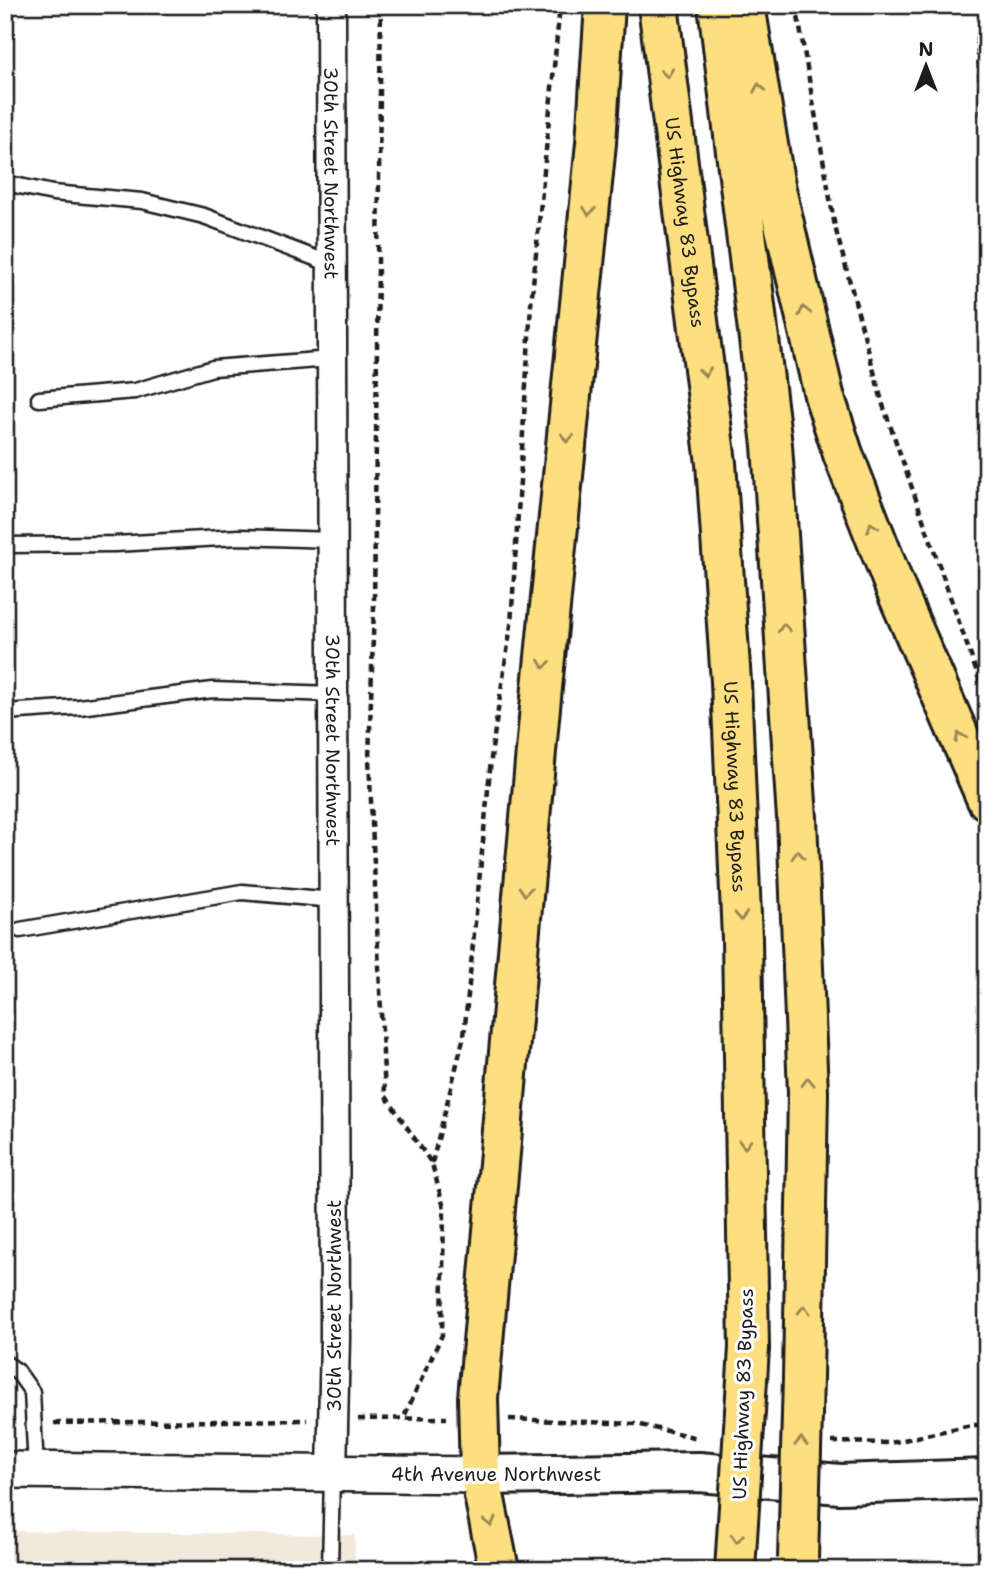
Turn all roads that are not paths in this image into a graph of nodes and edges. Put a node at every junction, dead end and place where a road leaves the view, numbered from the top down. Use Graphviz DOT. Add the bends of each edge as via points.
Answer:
graph roads {
  1 [pos="331,5"];
  2 [pos="605,5"];
  3 [pos="658,5"];
  4 [pos="718,5"];
  5 [pos="745,5"];
  6 [pos="5,183"];
  7 [pos="331,264"];
  8 [pos="331,359"];
  9 [pos="40,399"];
  10 [pos="334,540"];
  11 [pos="5,545"];
  12 [pos="334,694"];
  13 [pos="5,712"];
  14 [pos="987,800"];
  15 [pos="334,900"];
  16 [pos="20,930"];
  17 [pos="5,1363"];
  18 [pos="21,1470"];
  19 [pos="332,1473"];
  20 [pos="480,1475"];
  21 [pos="987,1479"];
  22 [pos="797,1564"];
  23 [pos="330,1570"];
  24 [pos="499,1570"];
  25 [pos="735,1570"];
  1 -- 7 [label="street, 30th Street Northwest"];
  2 -- 20 [label="highway, one-way" via="596,143 492,1224 478,1398"];
  3 -- 25 [label="highway, US Highway 83 Bypass, one-way, bridge" via="716,463 731,682 742,939 749,1348"];
  22 -- 4 [label="highway, one-way, bridge" via="808,1093 797,818 772,445"];
  14 -- 5 [label="highway, one-way" via="896,590 824,395 774,181"];
  6 -- 7 [label="lane" via="53,193 142,201 204,216"];
  7 -- 8 [label="street, 30th Street Northwest"];
  8 -- 9 [label="lane" via="214,368 135,391"];
  8 -- 10 [label="street, 30th Street Northwest"];
  10 -- 11 [label="lane" via="239,537"];
  10 -- 12 [label="street, 30th Street Northwest"];
  12 -- 13 [label="lane" via="213,690"];
  12 -- 15 [label="street, 30th Street Northwest"];
  15 -- 16 [label="lane" via="242,892"];
  15 -- 19 [label="street, 30th Street Northwest"];
  17 -- 18 [label="lane" via="32,1392"];
  18 -- 19 [label="street, 4th Avenue Northwest"];
  19 -- 20 [label="street, 4th Avenue Northwest"];
  19 -- 23 [label="lane"];
  20 -- 21 [label="main road, 4th Avenue Northwest" via="699,1472 840,1483"];
  20 -- 24 [label="highway, one-way"];
}
